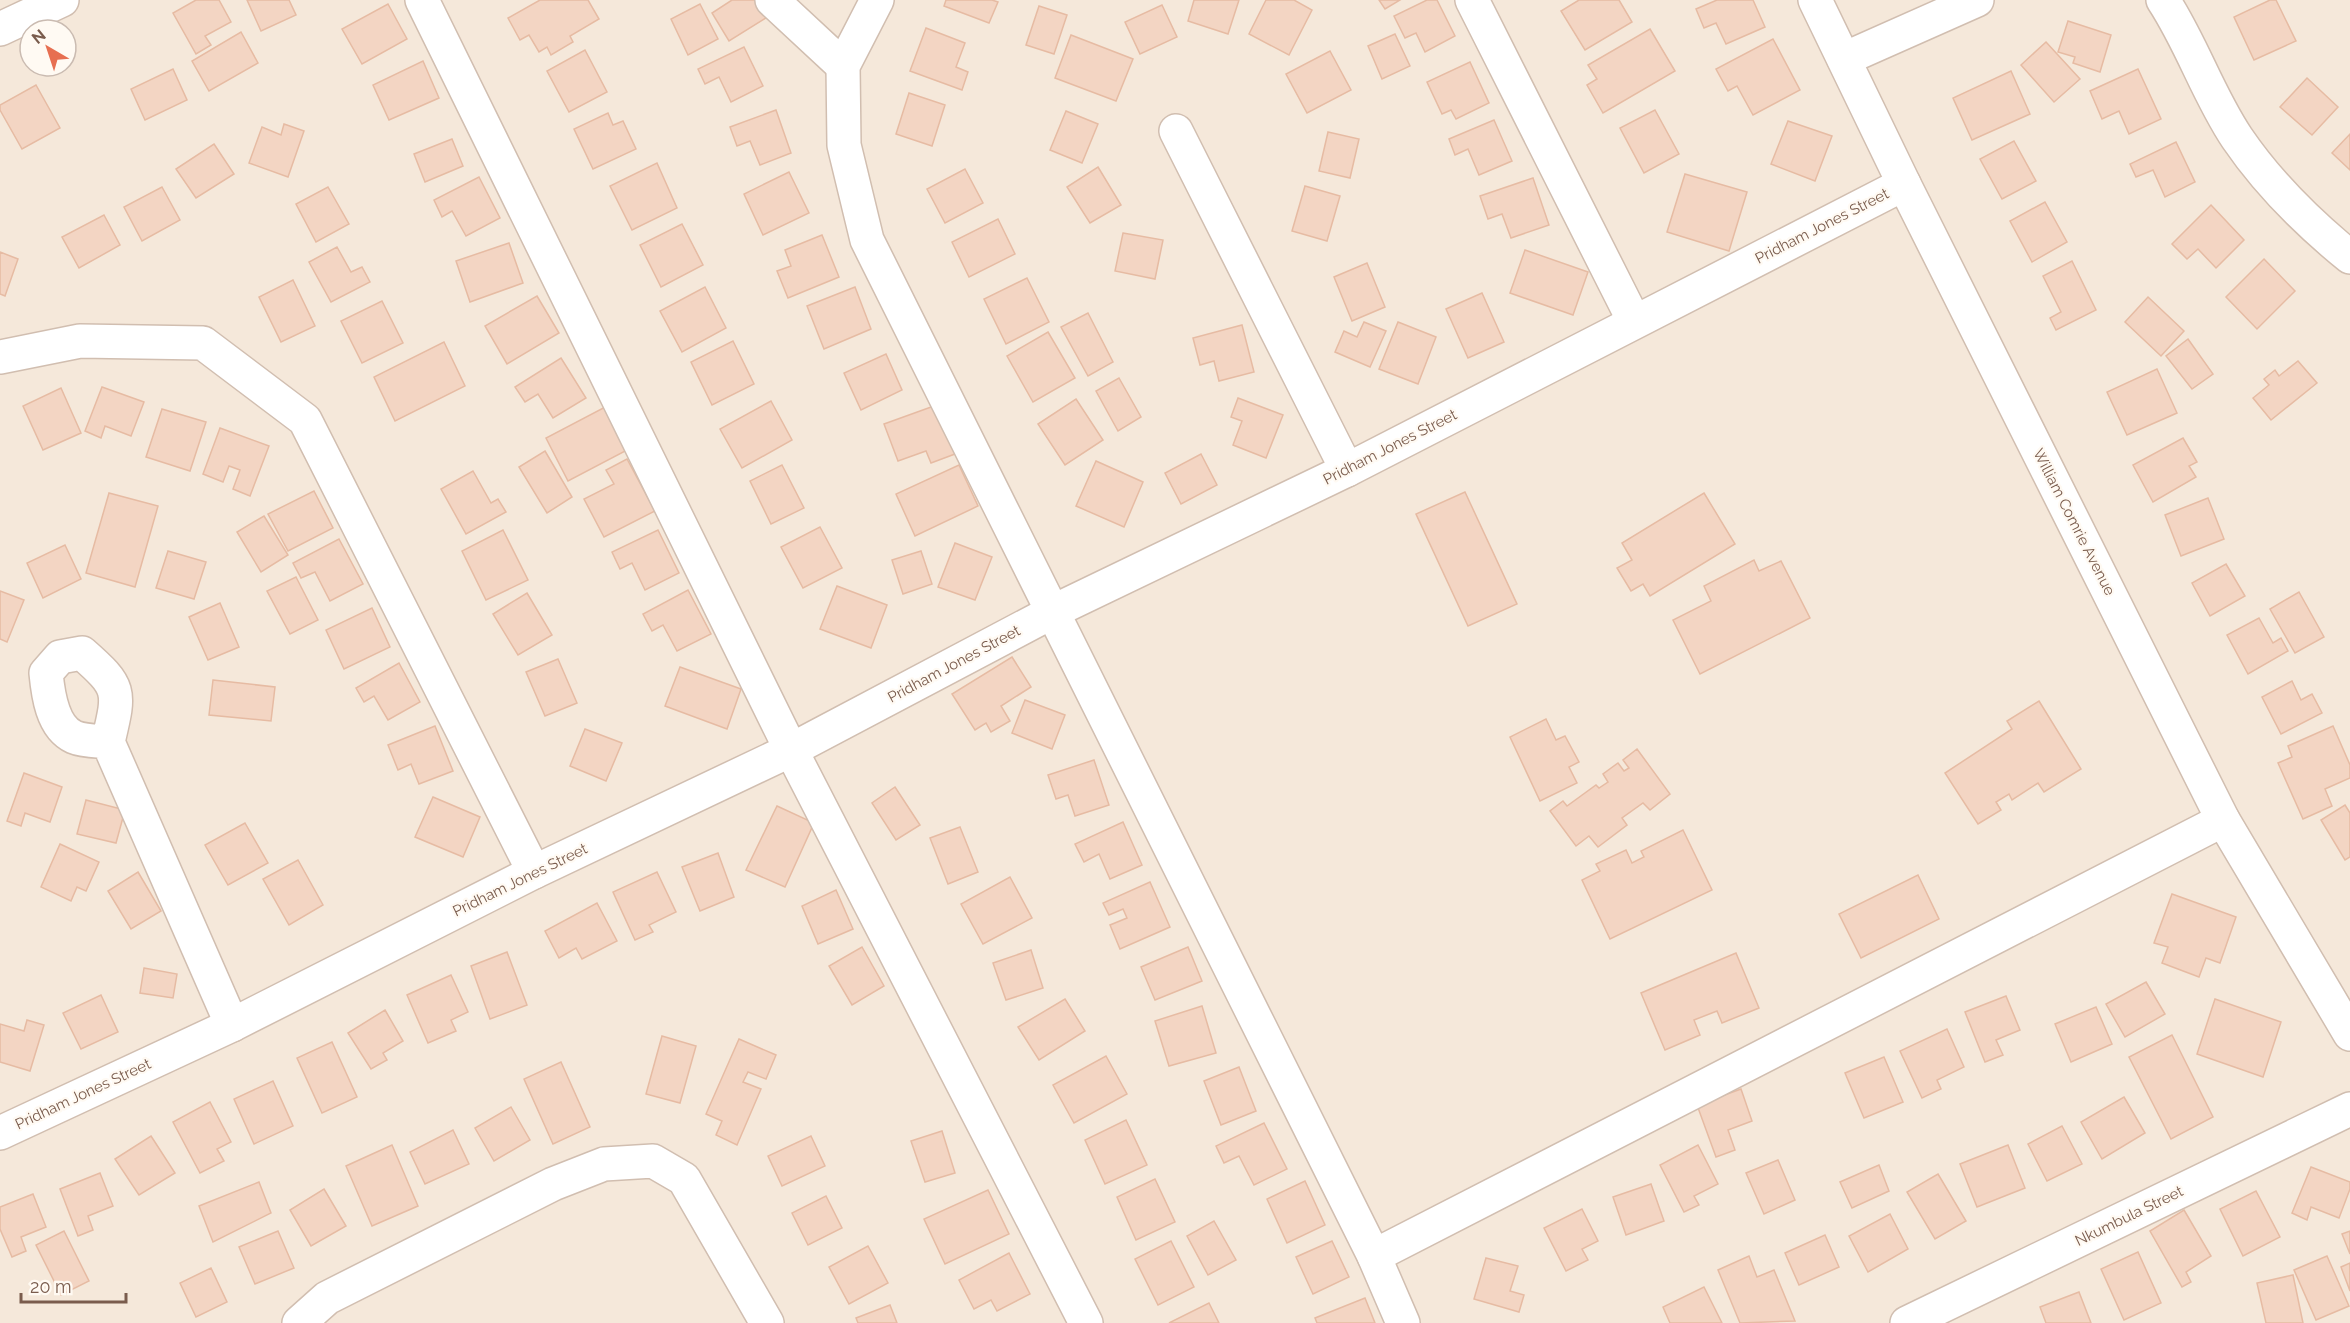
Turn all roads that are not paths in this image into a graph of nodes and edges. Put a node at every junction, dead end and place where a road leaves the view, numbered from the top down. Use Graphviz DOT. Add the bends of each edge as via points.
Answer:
graph roads {
  1 [pos="62,0"];
  2 [pos="422,0"];
  3 [pos="772,0"];
  4 [pos="877,0"];
  5 [pos="1472,0"];
  6 [pos="1815,0"];
  7 [pos="1977,0"];
  8 [pos="2163,0"];
  9 [pos="0,29"];
  10 [pos="1844,59"];
  11 [pos="843,66"];
  12 [pos="1176,131"];
  13 [pos="1904,184"];
  14 [pos="2350,257"];
  15 [pos="1634,321"];
  16 [pos="0,357"];
  17 [pos="1347,470"];
  18 [pos="1054,611"];
  19 [pos="108,742"];
  20 [pos="790,750"];
  21 [pos="2223,820"];
  22 [pos="534,872"];
  23 [pos="232,1025"];
  24 [pos="2350,1034"];
  25 [pos="2350,1109"];
  26 [pos="0,1133"];
  27 [pos="1374,1256"];
  28 [pos="299,1323"];
  29 [pos="767,1323"];
  30 [pos="1086,1323"];
  31 [pos="1403,1323"];
  32 [pos="1907,1323"];
  1 -- 9 [label="street"];
  2 -- 20 [label="street"];
  3 -- 11 [label="street"];
  4 -- 11 [label="street"];
  5 -- 15 [label="street"];
  6 -- 10 [label="street, William Comrie Avenue"];
  7 -- 10 [label="street"];
  8 -- 14 [label="street" via="2237,137 2289,201"];
  10 -- 13 [label="street, William Comrie Avenue"];
  11 -- 18 [label="street" via="843,145 867,240"];
  12 -- 17 [label="street"];
  13 -- 15 [label="street, Pridham Jones Street"];
  13 -- 21 [label="street, William Comrie Avenue"];
  15 -- 17 [label="street, Pridham Jones Street"];
  16 -- 22 [label="street" via="80,341 203,343 305,420"];
  17 -- 18 [label="street, Pridham Jones Street"];
  18 -- 20 [label="street, Pridham Jones Street"];
  18 -- 27 [label="street"];
  19 -- 23 [label="street"];
  20 -- 22 [label="street, Pridham Jones Street"];
  20 -- 30 [label="street"];
  21 -- 24 [label="street, William Comrie Avenue"];
  21 -- 27 [label="street"];
  22 -- 23 [label="street, Pridham Jones Street"];
  23 -- 26 [label="street, Pridham Jones Street"];
  25 -- 32 [label="street, Nkumbula Street"];
  27 -- 31 [label="street"];
  28 -- 29 [label="street" via="327,1298 553,1184 603,1164 653,1161 684,1179"];
}
